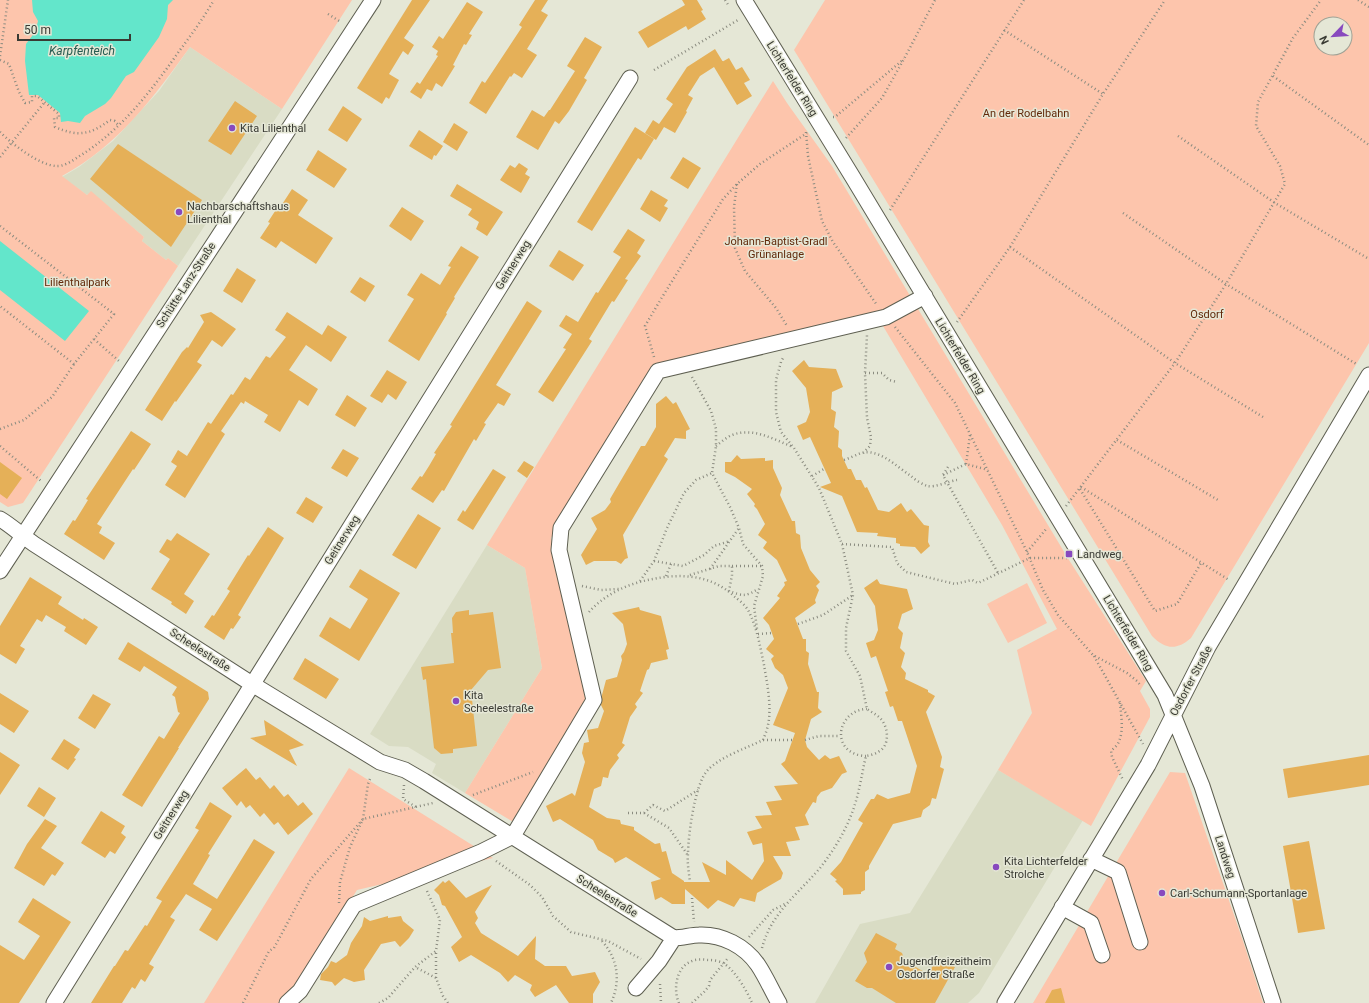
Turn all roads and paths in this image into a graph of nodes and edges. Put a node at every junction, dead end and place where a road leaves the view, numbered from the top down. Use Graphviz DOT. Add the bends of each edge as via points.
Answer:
graph roads {
  1 [pos="8,0"];
  2 [pos="214,0"];
  3 [pos="373,0"];
  4 [pos="744,0"];
  5 [pos="935,0"];
  6 [pos="1024,0"];
  7 [pos="1165,0"];
  8 [pos="1321,0"];
  9 [pos="1358,0"];
  10 [pos="1365,0"];
  11 [pos="1363,3"];
  12 [pos="1369,8"];
  13 [pos="328,14"];
  14 [pos="738,20"];
  15 [pos="341,22"];
  16 [pos="1004,30"];
  17 [pos="0,56"];
  18 [pos="0,60"];
  19 [pos="904,60"];
  20 [pos="654,70"];
  21 [pos="1273,76"];
  22 [pos="630,78"];
  23 [pos="1103,94"];
  24 [pos="44,103"];
  25 [pos="835,117"];
  26 [pos="119,126"];
  27 [pos="0,132"];
  28 [pos="1178,136"];
  29 [pos="844,140"];
  30 [pos="10,143"];
  31 [pos="1369,145"];
  32 [pos="0,157"];
  33 [pos="737,184"];
  34 [pos="1275,203"];
  35 [pos="888,212"];
  36 [pos="1123,213"];
  37 [pos="0,226"];
  38 [pos="1010,247"];
  39 [pos="1369,259"];
  40 [pos="1226,284"];
  41 [pos="925,296"];
  42 [pos="0,306"];
  43 [pos="886,316"];
  44 [pos="868,321"];
  45 [pos="956,323"];
  46 [pos="94,339"];
  47 [pos="795,339"];
  48 [pos="119,361"];
  49 [pos="1175,363"];
  50 [pos="74,364"];
  51 [pos="684,365"];
  52 [pos="1364,370"];
  53 [pos="658,371"];
  54 [pos="864,373"];
  55 [pos="897,382"];
  56 [pos="1263,417"];
  57 [pos="0,429"];
  58 [pos="970,433"];
  59 [pos="1117,440"];
  60 [pos="0,446"];
  61 [pos="716,446"];
  62 [pos="794,448"];
  63 [pos="863,453"];
  64 [pos="844,460"];
  65 [pos="966,464"];
  66 [pos="948,467"];
  67 [pos="824,469"];
  68 [pos="988,470"];
  69 [pos="712,473"];
  70 [pos="943,475"];
  71 [pos="812,476"];
  72 [pos="957,480"];
  73 [pos="41,481"];
  74 [pos="947,481"];
  75 [pos="1081,488"];
  76 [pos="1071,500"];
  77 [pos="1218,500"];
  78 [pos="0,519"];
  79 [pos="1051,524"];
  80 [pos="739,528"];
  81 [pos="22,536"];
  82 [pos="730,540"];
  83 [pos="842,544"];
  84 [pos="1027,552"];
  85 [pos="1030,558"];
  86 [pos="1067,558"];
  87 [pos="654,561"];
  88 [pos="1201,563"];
  89 [pos="671,564"];
  90 [pos="1006,565"];
  91 [pos="732,566"];
  92 [pos="762,566"];
  93 [pos="709,569"];
  94 [pos="1008,569"];
  95 [pos="0,571"];
  96 [pos="998,573"];
  97 [pos="689,575"];
  98 [pos="666,576"];
  99 [pos="565,577"];
  100 [pos="1229,580"];
  101 [pos="640,581"];
  102 [pos="619,589"];
  103 [pos="759,589"];
  104 [pos="728,591"];
  105 [pos="854,595"];
  106 [pos="798,624"];
  107 [pos="577,625"];
  108 [pos="772,633"];
  109 [pos="758,634"];
  110 [pos="1093,655"];
  111 [pos="252,684"];
  112 [pos="1145,691"];
  113 [pos="1119,701"];
  114 [pos="867,709"];
  115 [pos="1174,713"];
  116 [pos="840,736"];
  117 [pos="764,740"];
  118 [pos="792,740"];
  119 [pos="805,740"];
  120 [pos="1144,745"];
  121 [pos="866,756"];
  122 [pos="534,772"];
  123 [pos="370,778"];
  124 [pos="1123,780"];
  125 [pos="698,790"];
  126 [pos="403,799"];
  127 [pos="452,799"];
  128 [pos="628,813"];
  129 [pos="644,813"];
  130 [pos="363,820"];
  131 [pos="513,836"];
  132 [pos="481,852"];
  133 [pos="688,854"];
  134 [pos="1091,859"];
  135 [pos="421,877"];
  136 [pos="690,882"];
  137 [pos="692,898"];
  138 [pos="786,904"];
  139 [pos="1062,907"];
  140 [pos="342,923"];
  141 [pos="695,935"];
  142 [pos="674,938"];
  143 [pos="601,940"];
  144 [pos="1140,942"];
  145 [pos="739,947"];
  146 [pos="436,952"];
  147 [pos="1102,955"];
  148 [pos="723,963"];
  149 [pos="758,964"];
  150 [pos="415,967"];
  151 [pos="651,970"];
  152 [pos="436,978"];
  153 [pos="1014,987"];
  154 [pos="636,988"];
  155 [pos="54,1003"];
  156 [pos="243,1003"];
  157 [pos="288,1003"];
  158 [pos="379,1003"];
  159 [pos="448,1003"];
  160 [pos="611,1003"];
  161 [pos="679,1003"];
  162 [pos="692,1003"];
  163 [pos="752,1003"];
  164 [pos="779,1003"];
  165 [pos="995,1003"];
  166 [pos="1005,1003"];
  167 [pos="1273,1003"];
  1 -- 17 [label="path"];
  2 -- 26 [label="path" via="167,68"];
  3 -- 81 [label="street, Schütte-Lanz-Straße"];
  4 -- 41 [label="street, Lichterfelder Ring"];
  5 -- 19 [label="path"];
  6 -- 16 [label="path"];
  7 -- 23 [label="path"];
  8 -- 21 [label="path" via="1293,38"];
  9 -- 11 [label="path"];
  10 -- 11 [label="path"];
  11 -- 12 [label="path"];
  13 -- 15 [label="path"];
  14 -- 20 [label="path"];
  16 -- 23 [label="path"];
  16 -- 35 [label="path"];
  18 -- 24 [label="path" via="9,64 25,103 32,102 32,96 37,96"];
  19 -- 25 [label="path"];
  19 -- 29 [label="path" via="882,98"];
  21 -- 31 [label="path"];
  21 -- 34 [label="path" via="1258,102 1256,126 1280,166 1285,184"];
  22 -- 111 [label="street, Geitnerweg"];
  23 -- 38 [label="path"];
  24 -- 26 [label="path" via="59,114 59,118 54,118 54,127 65,132 89,132 110,120"];
  24 -- 30 [label="path"];
  26 -- 30 [label="path" via="85,153 57,167 36,160"];
  27 -- 30 [label="path"];
  28 -- 34 [label="path"];
  30 -- 32 [label="path"];
  33 -- 43 [label="path" via="760,164 807,133 808,156 822,221 833,242"];
  33 -- 47 [label="path" via="734,228 735,248 739,259 745,271 776,308"];
  33 -- 53 [label="path" via="723,199 645,326"];
  34 -- 39 [label="path"];
  34 -- 40 [label="path"];
  36 -- 40 [label="path"];
  37 -- 46 [label="path" via="114,314"];
  38 -- 45 [label="path"];
  38 -- 49 [label="path"];
  40 -- 49 [label="path"];
  40 -- 52 [label="path"];
  41 -- 43 [label="street"];
  41 -- 115 [label="street, Lichterfelder Ring" via="1165,694"];
  42 -- 50 [label="path"];
  43 -- 44 [label="street"];
  43 -- 58 [label="path" via="955,403"];
  44 -- 47 [label="street"];
  44 -- 54 [label="path"];
  46 -- 48 [label="path"];
  46 -- 50 [label="path"];
  47 -- 51 [label="street"];
  47 -- 62 [label="path" via="781,362 776,380 776,412 781,432"];
  49 -- 56 [label="path"];
  49 -- 59 [label="path"];
  50 -- 57 [label="path" via="52,397 24,420"];
  51 -- 53 [label="street"];
  51 -- 61 [label="path" via="711,411 716,429"];
  52 -- 115 [label="street, Osdorfer Straße" via="1208,647"];
  53 -- 99 [label="street" via="562,528 558,550"];
  54 -- 55 [label="path" via="882,373 889,380"];
  54 -- 63 [label="path" via="871,437 870,446"];
  58 -- 65 [label="path"];
  58 -- 68 [label="path"];
  59 -- 75 [label="path"];
  59 -- 77 [label="path"];
  60 -- 73 [label="path"];
  61 -- 62 [label="path" via="731,435 746,431 760,433"];
  61 -- 69 [label="path"];
  62 -- 71 [label="path"];
  63 -- 64 [label="path"];
  63 -- 74 [label="path" via="880,455 927,486"];
  65 -- 68 [label="path"];
  65 -- 70 [label="path"];
  66 -- 70 [label="path"];
  67 -- 71 [label="path"];
  68 -- 84 [label="path"];
  69 -- 80 [label="path"];
  69 -- 87 [label="path" via="696,480 684,493"];
  70 -- 74 [label="path"];
  71 -- 83 [label="path"];
  72 -- 74 [label="path"];
  74 -- 96 [label="path"];
  75 -- 76 [label="path"];
  75 -- 88 [label="path"];
  75 -- 88 [label="path" via="1155,611 1177,604"];
  78 -- 81 [label="street, Scheelestraße"];
  79 -- 84 [label="path"];
  80 -- 82 [label="path"];
  80 -- 92 [label="path" via="743,544"];
  81 -- 95 [label="street, Schütte-Lanz-Straße"];
  81 -- 111 [label="street, Scheelestraße"];
  82 -- 89 [label="path" via="714,546 704,555 683,566"];
  82 -- 93 [label="path"];
  83 -- 96 [label="path" via="892,547 897,563 906,572 955,584 972,580 978,583"];
  83 -- 105 [label="path"];
  84 -- 85 [label="path"];
  85 -- 86 [label="path"];
  85 -- 94 [label="path"];
  85 -- 110 [label="path" via="1043,590 1058,615"];
  87 -- 89 [label="path"];
  87 -- 101 [label="path"];
  88 -- 100 [label="path"];
  89 -- 98 [label="path"];
  90 -- 94 [label="path"];
  91 -- 92 [label="path"];
  91 -- 93 [label="path"];
  91 -- 104 [label="path"];
  92 -- 103 [label="path" via="763,576"];
  93 -- 97 [label="path"];
  94 -- 96 [label="path"];
  97 -- 98 [label="path"];
  97 -- 104 [label="path" via="708,580"];
  98 -- 101 [label="path"];
  99 -- 102 [label="path" via="575,585 601,590"];
  99 -- 107 [label="street"];
  101 -- 102 [label="path"];
  102 -- 107 [label="path" via="594,607"];
  103 -- 104 [label="path" via="748,596"];
  103 -- 109 [label="path" via="754,606"];
  104 -- 109 [label="path" via="747,608"];
  105 -- 106 [label="path" via="823,615"];
  105 -- 114 [label="path" via="846,628 846,651 860,676"];
  107 -- 131 [label="street" via="594,700"];
  108 -- 109 [label="path"];
  109 -- 117 [label="path" via="769,698 769,725"];
  110 -- 112 [label="path" via="1127,673"];
  110 -- 113 [label="path"];
  111 -- 127 [label="street, Scheelestraße" via="380,762 405,770"];
  111 -- 155 [label="street, Geitnerweg"];
  113 -- 120 [label="path"];
  113 -- 124 [label="path" via="1119,742 1111,751"];
  114 -- 116 [label="path" via="850,715 841,728"];
  114 -- 121 [label="path" via="881,719 887,734 883,748"];
  115 -- 134 [label="street, Osdorfer Straße" via="1148,765"];
  115 -- 167 [label="street, Landweg" via="1202,786"];
  116 -- 119 [label="path" via="819,736"];
  116 -- 121 [label="path" via="844,745 854,754"];
  117 -- 118 [label="path"];
  117 -- 125 [label="path" via="723,759 707,770"];
  121 -- 138 [label="path" via="855,804 842,834 820,867"];
  122 -- 127 [label="path" via="468,796"];
  123 -- 130 [label="path"];
  125 -- 129 [label="path" via="665,811 653,805"];
  125 -- 133 [label="path"];
  126 -- 130 [label="path" via="417,807"];
  127 -- 131 [label="street, Scheelestraße"];
  128 -- 129 [label="path"];
  129 -- 133 [label="path" via="669,828"];
  130 -- 140 [label="path" via="350,847 340,882 338,899"];
  130 -- 156 [label="path" via="311,879 274,948 269,951"];
  131 -- 132 [label="street"];
  131 -- 142 [label="street, Scheelestraße"];
  132 -- 135 [label="street"];
  132 -- 143 [label="path" via="530,885 542,897 553,916 571,932"];
  133 -- 136 [label="path"];
  134 -- 139 [label="street, Osdorfer Straße"];
  134 -- 144 [label="street" via="1118,872"];
  135 -- 140 [label="street" via="354,905"];
  135 -- 146 [label="path" via="440,920"];
  137 -- 141 [label="path"];
  138 -- 145 [label="path" via="773,910"];
  138 -- 149 [label="path" via="765,936"];
  139 -- 147 [label="street" via="1091,923"];
  139 -- 153 [label="street, Osdorfer Straße"];
  140 -- 157 [label="street" via="300,991"];
  141 -- 142 [label="street"];
  141 -- 145 [label="street" via="716,936"];
  142 -- 151 [label="street"];
  143 -- 151 [label="path" via="608,941 642,960"];
  143 -- 160 [label="path" via="610,950 617,969 615,994"];
  145 -- 148 [label="path"];
  145 -- 149 [label="street"];
  146 -- 150 [label="path"];
  146 -- 152 [label="path"];
  148 -- 161 [label="path" via="703,959 688,962 683,967 677,983"];
  148 -- 162 [label="path" via="710,980 709,986"];
  148 -- 163 [label="path" via="742,984"];
  149 -- 164 [label="street"];
  150 -- 152 [label="path"];
  150 -- 158 [label="path" via="388,998"];
  151 -- 154 [label="street"];
  152 -- 159 [label="path"];
  153 -- 165 [label="street, Osdorfer Straße"];
  153 -- 166 [label="street, Osdorfer Straße"];
}
